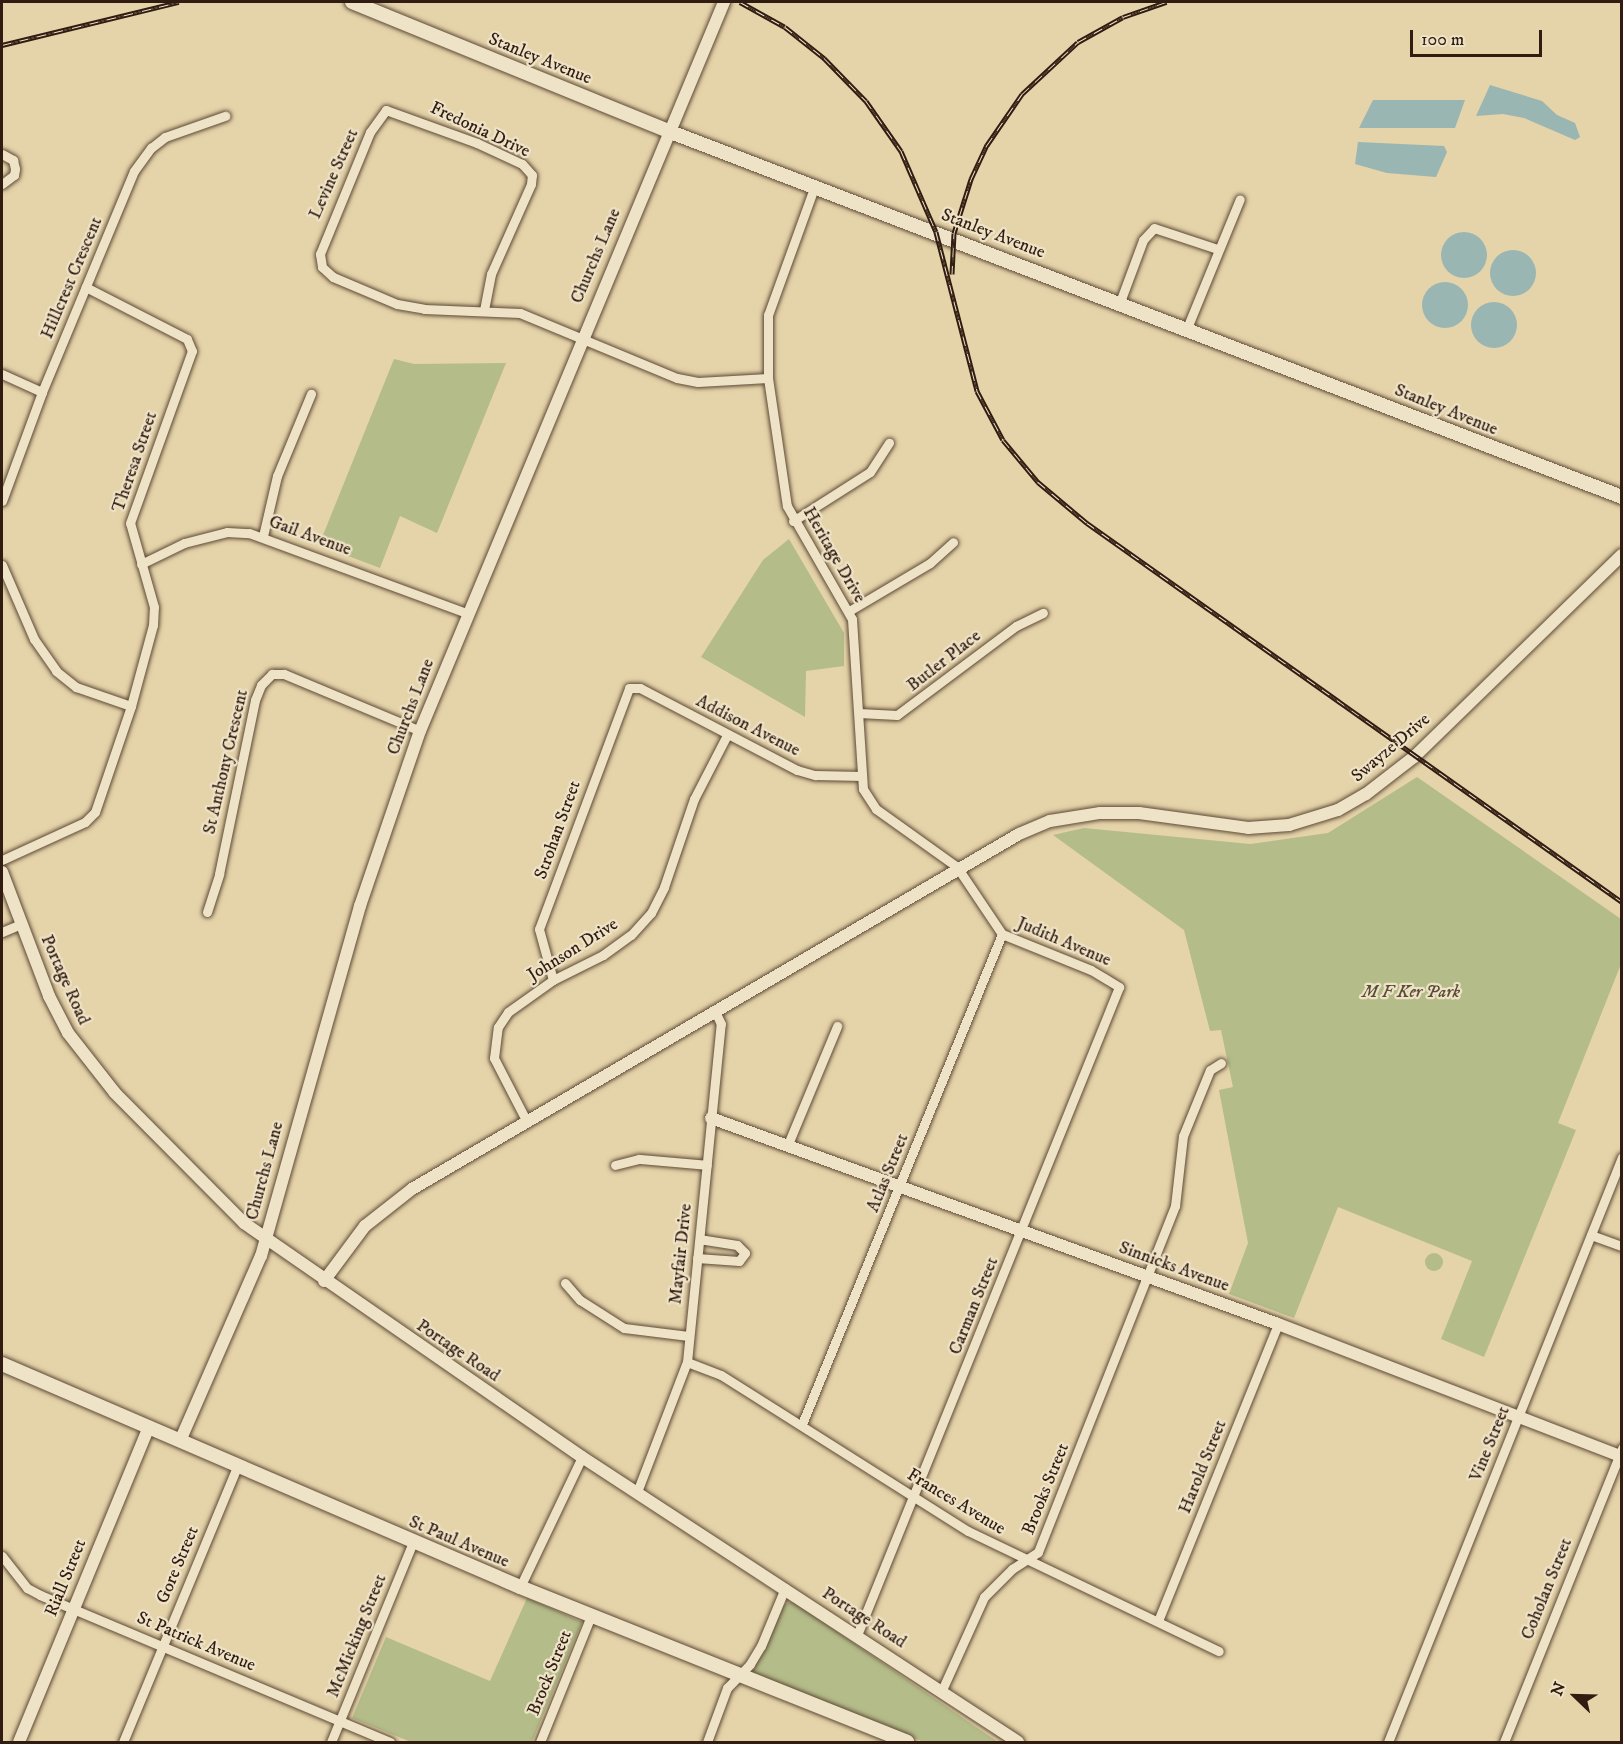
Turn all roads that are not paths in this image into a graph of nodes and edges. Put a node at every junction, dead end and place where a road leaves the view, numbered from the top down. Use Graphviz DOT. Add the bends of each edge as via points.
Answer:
graph roads {
  1 [pos="352,2"];
  2 [pos="724,2"];
  3 [pos="225,116"];
  4 [pos="412,118"];
  5 [pos="669,131"];
  6 [pos="2,154"];
  7 [pos="2,184"];
  8 [pos="814,188"];
  9 [pos="1240,199"];
  10 [pos="1217,249"];
  11 [pos="86,286"];
  12 [pos="1120,302"];
  13 [pos="484,310"];
  14 [pos="1187,328"];
  15 [pos="581,338"];
  16 [pos="2,374"];
  17 [pos="768,378"];
  18 [pos="42,392"];
  19 [pos="311,394"];
  20 [pos="889,443"];
  21 [pos="1622,497"];
  22 [pos="2,501"];
  23 [pos="794,520"];
  24 [pos="263,536"];
  25 [pos="953,542"];
  26 [pos="1622,555"];
  27 [pos="141,564"];
  28 [pos="2,565"];
  29 [pos="849,611"];
  30 [pos="467,613"];
  31 [pos="1043,613"];
  32 [pos="626,693"];
  33 [pos="131,706"];
  34 [pos="859,713"];
  35 [pos="420,731"];
  36 [pos="727,735"];
  37 [pos="862,776"];
  38 [pos="2,860"];
  39 [pos="957,867"];
  40 [pos="2,872"];
  41 [pos="207,912"];
  42 [pos="21,924"];
  43 [pos="2,932"];
  44 [pos="1002,934"];
  45 [pos="553,980"];
  46 [pos="1119,987"];
  47 [pos="715,1011"];
  48 [pos="837,1026"];
  49 [pos="1221,1063"];
  50 [pos="711,1118"];
  51 [pos="527,1122"];
  52 [pos="788,1144"];
  53 [pos="1622,1157"];
  54 [pos="615,1165"];
  55 [pos="707,1165"];
  56 [pos="902,1185"];
  57 [pos="1022,1230"];
  58 [pos="1591,1235"];
  59 [pos="700,1239"];
  60 [pos="265,1240"];
  61 [pos="1622,1246"];
  62 [pos="697,1258"];
  63 [pos="1148,1277"];
  64 [pos="324,1281"];
  65 [pos="565,1283"];
  66 [pos="1278,1324"];
  67 [pos="689,1336"];
  68 [pos="687,1362"];
  69 [pos="2,1364"];
  70 [pos="1519,1418"];
  71 [pos="802,1424"];
  72 [pos="148,1427"];
  73 [pos="180,1441"];
  74 [pos="1620,1453"];
  75 [pos="582,1457"];
  76 [pos="237,1467"];
  77 [pos="637,1492"];
  78 [pos="915,1498"];
  79 [pos="413,1542"];
  80 [pos="2,1556"];
  81 [pos="1028,1561"];
  82 [pos="520,1587"];
  83 [pos="785,1588"];
  84 [pos="74,1609"];
  85 [pos="591,1616"];
  86 [pos="1158,1622"];
  87 [pos="857,1635"];
  88 [pos="162,1646"];
  89 [pos="1219,1652"];
  90 [pos="737,1677"];
  91 [pos="942,1690"];
  92 [pos="339,1721"];
  93 [pos="19,1743"];
  94 [pos="123,1743"];
  95 [pos="331,1743"];
  96 [pos="390,1743"];
  97 [pos="540,1743"];
  98 [pos="707,1743"];
  99 [pos="907,1743"];
  100 [pos="1018,1743"];
  101 [pos="1388,1743"];
  102 [pos="1504,1743"];
  1 -- 5 [label="main road, Stanley Avenue"];
  2 -- 5 [label="street, Churchs Lane"];
  3 -- 11 [label="street, Hillcrest Crescent" via="165,137 150,148 134,171"];
  4 -- 13 [label="street, Fredonia Drive" via="522,164 532,175 491,274"];
  4 -- 13 [label="street, Levine Street" via="386,110 370,132 320,254 322,267 333,277 397,304 424,309"];
  5 -- 8 [label="main road, Stanley Avenue"];
  5 -- 15 [label="street, Churchs Lane"];
  6 -- 7 [label="street" via="13,160 15,169 14,175"];
  8 -- 12 [label="main road, Stanley Avenue"];
  8 -- 17 [label="street, Heritage Drive" via="768,315"];
  9 -- 10 [label="street"];
  10 -- 12 [label="street" via="1154,228 1143,240"];
  10 -- 14 [label="street"];
  11 -- 18 [label="street, Hillcrest Crescent"];
  11 -- 27 [label="street, Theresa Street" via="187,339 192,351 132,512 130,523"];
  12 -- 14 [label="main road, Stanley Avenue"];
  13 -- 15 [label="street" via="520,313"];
  14 -- 21 [label="main road, Stanley Avenue"];
  15 -- 17 [label="street" via="677,378 698,382"];
  15 -- 30 [label="street, Churchs Lane"];
  16 -- 18 [label="street"];
  17 -- 23 [label="street, Heritage Drive" via="782,485"];
  18 -- 22 [label="street, Hillcrest Crescent"];
  19 -- 24 [label="street" via="277,476"];
  20 -- 23 [label="street" via="870,472"];
  23 -- 29 [label="street, Heritage Drive"];
  24 -- 27 [label="street, Gail Avenue" via="227,532 209,536"];
  24 -- 30 [label="street, Gail Avenue"];
  25 -- 29 [label="street" via="930,563"];
  26 -- 39 [label="street, Swayze Drive" via="1414,757 1338,810 1289,825 1248,828 1139,813 1100,813 1050,821"];
  27 -- 33 [label="street, Theresa Street" via="154,607 153,625"];
  28 -- 33 [label="street" via="34,639 56,670 76,687"];
  29 -- 34 [label="street, Heritage Drive"];
  30 -- 35 [label="street, Churchs Lane"];
  31 -- 34 [label="street, Butler Place" via="1016,626 897,715"];
  32 -- 36 [label="street, Addison Avenue" via="630,688 640,688"];
  32 -- 45 [label="street, Strohan Street" via="539,929"];
  33 -- 38 [label="street, Theresa Street" via="95,812 85,822"];
  34 -- 37 [label="street, Heritage Drive"];
  35 -- 41 [label="street, St Anthony Crescent" via="284,674 272,674 261,685 255,700 219,874"];
  35 -- 60 [label="street, Churchs Lane" via="360,906"];
  36 -- 37 [label="street, Addison Avenue" via="807,773"];
  36 -- 45 [label="street, Johnson Drive" via="694,799 651,913 603,955"];
  37 -- 39 [label="street, Heritage Drive" via="867,800 876,809"];
  39 -- 44 [label="street, Judith Avenue"];
  39 -- 47 [label="street, Swayze Drive"];
  40 -- 42 [label="street, Portage Road"];
  42 -- 43 [label="street"];
  42 -- 60 [label="street, Portage Road" via="49,996 92,1067 215,1197"];
  44 -- 46 [label="street, Judith Avenue" via="1091,970"];
  44 -- 56 [label="street, Atlas Street"];
  45 -- 51 [label="street, Johnson Drive" via="508,1012 493,1044 494,1058"];
  46 -- 57 [label="street, Carman Street"];
  47 -- 50 [label="street, Mayfair Drive" via="721,1024"];
  47 -- 51 [label="street, Swayze Drive"];
  48 -- 52 [label="street"];
  49 -- 63 [label="street, Brooks Street" via="1210,1070 1183,1136 1175,1206"];
  50 -- 52 [label="street, Sinnicks Avenue"];
  50 -- 55 [label="street, Mayfair Drive"];
  51 -- 64 [label="street, Swayze Drive" via="411,1189 365,1226"];
  52 -- 56 [label="street, Sinnicks Avenue"];
  53 -- 58 [label="street, Vine Street"];
  54 -- 55 [label="street" via="639,1159"];
  55 -- 59 [label="street, Mayfair Drive"];
  56 -- 57 [label="street, Sinnicks Avenue"];
  56 -- 71 [label="street, Atlas Street"];
  57 -- 63 [label="street, Sinnicks Avenue"];
  57 -- 78 [label="street, Carman Street"];
  58 -- 61 [label="street"];
  58 -- 70 [label="street, Vine Street"];
  59 -- 62 [label="street, Mayfair Drive"];
  59 -- 62 [label="street" via="737,1245 746,1253 739,1261"];
  60 -- 64 [label="street, Portage Road"];
  60 -- 73 [label="street, Churchs Lane"];
  62 -- 67 [label="street, Mayfair Drive"];
  63 -- 66 [label="street, Sinnicks Avenue"];
  63 -- 81 [label="street, Brooks Street" via="1038,1552"];
  64 -- 75 [label="street, Portage Road"];
  65 -- 67 [label="street" via="580,1300 624,1328"];
  66 -- 70 [label="street, Sinnicks Avenue"];
  66 -- 86 [label="street, Harold Street"];
  67 -- 68 [label="street, Mayfair Drive"];
  68 -- 71 [label="street, Frances Avenue" via="721,1375"];
  68 -- 77 [label="street, Mayfair Drive"];
  69 -- 72 [label="main road, St Paul Avenue"];
  70 -- 74 [label="street, Sinnicks Avenue"];
  70 -- 101 [label="street, Vine Street"];
  71 -- 78 [label="street, Frances Avenue"];
  72 -- 73 [label="main road, St Paul Avenue"];
  72 -- 84 [label="street, Riall Street"];
  73 -- 76 [label="main road, St Paul Avenue"];
  74 -- 102 [label="street, Coholan Street"];
  75 -- 77 [label="street, Portage Road"];
  75 -- 82 [label="street"];
  76 -- 79 [label="main road, St Paul Avenue"];
  76 -- 88 [label="street, Gore Street"];
  77 -- 83 [label="street, Portage Road"];
  78 -- 81 [label="street, Frances Avenue" via="968,1531"];
  78 -- 87 [label="street, Carman Street"];
  79 -- 82 [label="main road, St Paul Avenue"];
  79 -- 92 [label="street, McMicking Street"];
  80 -- 84 [label="street, St Patrick Avenue" via="27,1588"];
  81 -- 86 [label="street, Frances Avenue"];
  81 -- 91 [label="street, Brooks Street" via="1012,1569 984,1597"];
  82 -- 85 [label="main road, St Paul Avenue"];
  83 -- 87 [label="street, Portage Road"];
  83 -- 90 [label="street" via="761,1646"];
  84 -- 88 [label="street, St Patrick Avenue"];
  84 -- 93 [label="street, Riall Street"];
  85 -- 90 [label="main road, St Paul Avenue"];
  85 -- 97 [label="street, Brock Street"];
  86 -- 89 [label="street, Frances Avenue"];
  87 -- 91 [label="street, Portage Road"];
  88 -- 92 [label="street, St Patrick Avenue"];
  88 -- 94 [label="street, Gore Street"];
  90 -- 98 [label="street" via="727,1688"];
  90 -- 99 [label="main road, St Paul Avenue"];
  91 -- 100 [label="street, Portage Road"];
  92 -- 95 [label="street, McMicking Street"];
  92 -- 96 [label="street, St Patrick Avenue"];
}
